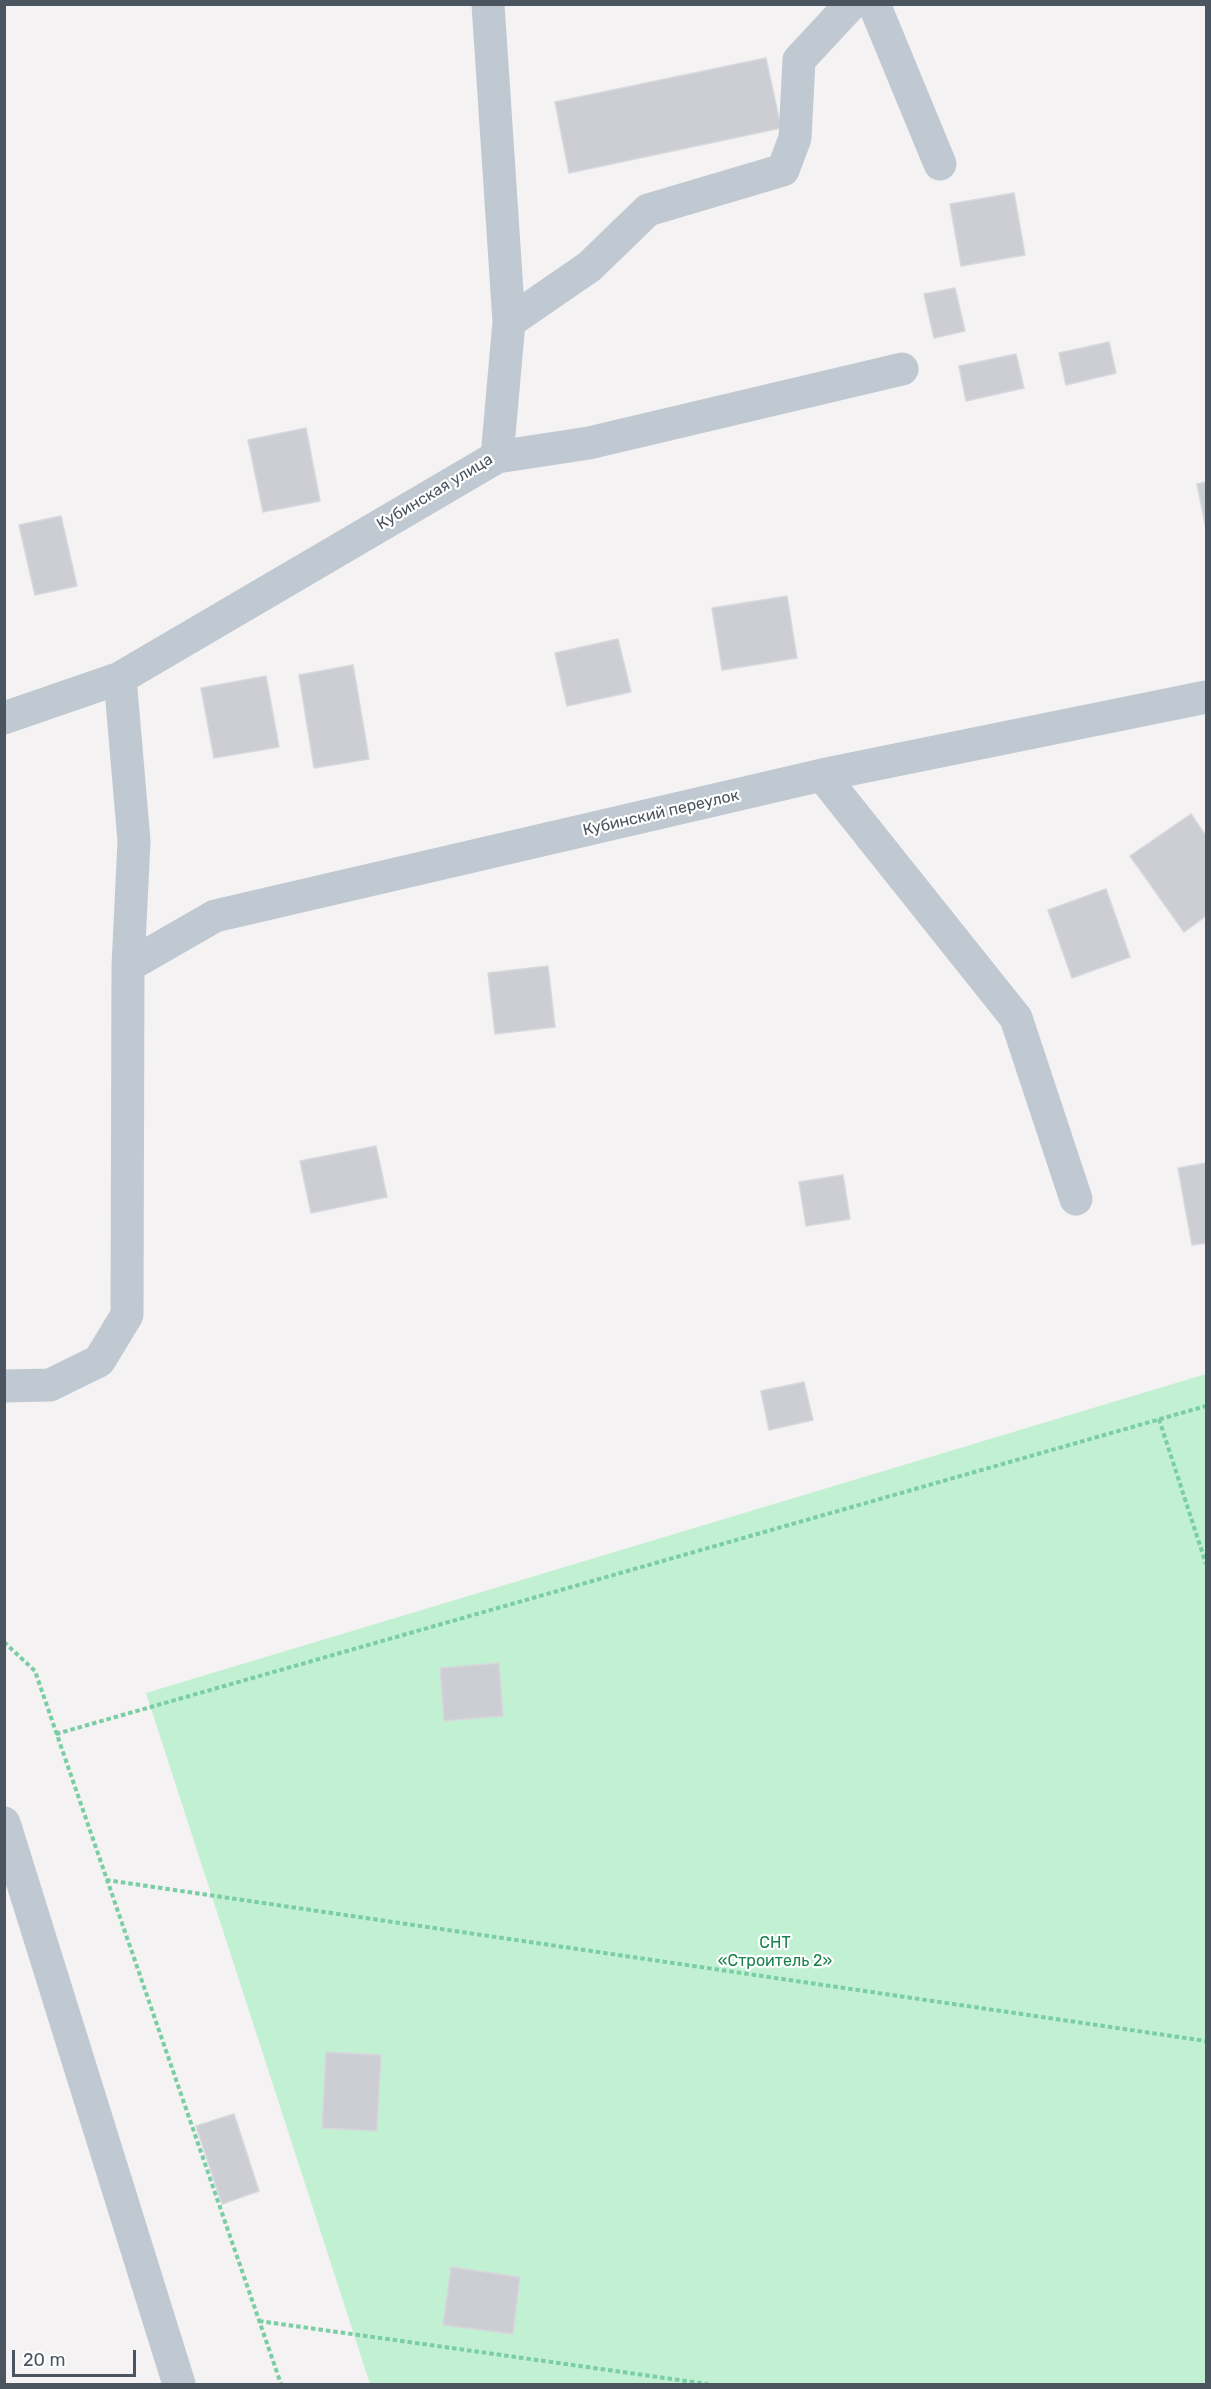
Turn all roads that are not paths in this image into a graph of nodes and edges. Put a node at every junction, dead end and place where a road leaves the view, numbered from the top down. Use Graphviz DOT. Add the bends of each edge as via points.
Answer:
graph roads {
  1 [pos="488,4"];
  2 [pos="851,4"];
  3 [pos="874,4"];
  4 [pos="940,164"];
  5 [pos="509,322"];
  6 [pos="902,369"];
  7 [pos="497,457"];
  8 [pos="120,678"];
  9 [pos="1206,698"];
  10 [pos="4,718"];
  11 [pos="822,775"];
  12 [pos="128,966"];
  13 [pos="1076,1198"];
  14 [pos="4,1386"];
  15 [pos="4,1823"];
  16 [pos="171,2383"];
  1 -- 5 [label="street, Кубинская улица"];
  2 -- 5 [label="street" via="799,60 795,138 783,170 648,210 589,267"];
  3 -- 4 [label="street"];
  5 -- 7 [label="street, Кубинская улица"];
  6 -- 7 [label="street" via="589,443"];
  7 -- 8 [label="street, Кубинская улица"];
  8 -- 10 [label="street, Кубинская улица"];
  8 -- 12 [label="street" via="134,841"];
  9 -- 11 [label="street, Кубинский переулок"];
  11 -- 12 [label="street, Кубинский переулок" via="214,916"];
  11 -- 13 [label="street" via="1016,1018"];
  12 -- 14 [label="street" via="127,1315 99,1361 50,1385"];
  15 -- 16 [label="street"];
}
